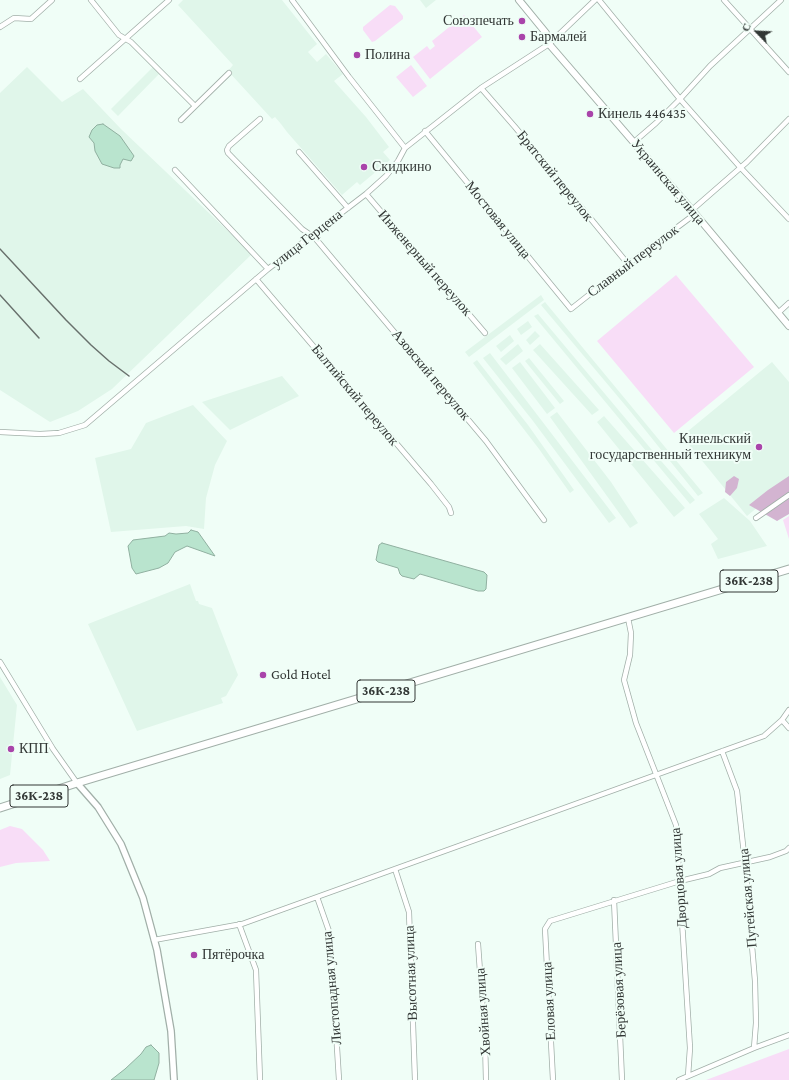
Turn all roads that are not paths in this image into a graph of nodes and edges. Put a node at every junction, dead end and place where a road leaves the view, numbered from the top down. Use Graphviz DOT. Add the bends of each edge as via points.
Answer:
graph roads {
  1 [pos="52,0"];
  2 [pos="91,0"];
  3 [pos="169,0"];
  4 [pos="292,0"];
  5 [pos="519,0"];
  6 [pos="595,0"];
  7 [pos="599,0"];
  8 [pos="724,0"];
  9 [pos="781,0"];
  10 [pos="0,27"];
  11 [pos="750,28"];
  12 [pos="125,38"];
  13 [pos="549,44"];
  14 [pos="789,72"];
  15 [pos="229,73"];
  16 [pos="80,79"];
  17 [pos="481,88"];
  18 [pos="680,98"];
  19 [pos="195,106"];
  20 [pos="260,118"];
  21 [pos="789,119"];
  22 [pos="181,120"];
  23 [pos="426,131"];
  24 [pos="634,142"];
  25 [pos="405,148"];
  26 [pos="299,152"];
  27 [pos="740,167"];
  28 [pos="175,170"];
  29 [pos="366,194"];
  30 [pos="348,208"];
  31 [pos="694,212"];
  32 [pos="788,215"];
  33 [pos="312,235"];
  34 [pos="628,264"];
  35 [pos="268,269"];
  36 [pos="256,279"];
  37 [pos="789,303"];
  38 [pos="572,309"];
  39 [pos="778,313"];
  40 [pos="789,326"];
  41 [pos="485,333"];
  42 [pos="0,432"];
  43 [pos="789,495"];
  44 [pos="451,513"];
  45 [pos="756,518"];
  46 [pos="544,520"];
  47 [pos="789,569"];
  48 [pos="628,618"];
  49 [pos="0,662"];
  50 [pos="789,710"];
  51 [pos="782,720"];
  52 [pos="789,728"];
  53 [pos="722,752"];
  54 [pos="656,775"];
  55 [pos="77,783"];
  56 [pos="0,808"];
  57 [pos="789,848"];
  58 [pos="745,863"];
  59 [pos="395,869"];
  60 [pos="680,881"];
  61 [pos="317,897"];
  62 [pos="614,900"];
  63 [pos="240,924"];
  64 [pos="154,940"];
  65 [pos="478,944"];
  66 [pos="789,1035"];
  67 [pos="754,1048"];
  68 [pos="688,1076"];
  69 [pos="174,1080"];
  70 [pos="260,1080"];
  71 [pos="339,1080"];
  72 [pos="415,1080"];
  73 [pos="486,1080"];
  74 [pos="553,1080"];
  75 [pos="622,1080"];
  76 [pos="679,1080"];
  1 -- 10 [label="street" via="32,19 14,18"];
  2 -- 12 [label="street" via="119,35"];
  3 -- 12 [label="street"];
  4 -- 25 [label="street"];
  5 -- 13 [label="main road, Украинская улица" via="546,32"];
  6 -- 13 [label="street, улица Герцена"];
  7 -- 18 [label="street"];
  8 -- 11 [label="street"];
  9 -- 11 [label="street"];
  11 -- 14 [label="street"];
  11 -- 18 [label="street"];
  12 -- 16 [label="street"];
  12 -- 19 [label="street"];
  13 -- 17 [label="street, улица Герцена"];
  13 -- 24 [label="main road, Украинская улица"];
  15 -- 19 [label="street"];
  17 -- 23 [label="street, улица Герцена"];
  17 -- 34 [label="street, Братский переулок"];
  18 -- 24 [label="street"];
  18 -- 27 [label="street"];
  19 -- 22 [label="street"];
  20 -- 33 [label="street, Азовский переулок" via="229,146 228,153 302,229"];
  21 -- 27 [label="street, Славный переулок"];
  23 -- 25 [label="street, улица Герцена"];
  23 -- 38 [label="street, Мостовая улица"];
  24 -- 31 [label="main road, Украинская улица"];
  25 -- 29 [label="street, улица Герцена" via="386,176"];
  26 -- 30 [label="street"];
  27 -- 31 [label="street, Славный переулок"];
  27 -- 32 [label="street"];
  28 -- 35 [label="street"];
  29 -- 30 [label="street, улица Герцена"];
  29 -- 41 [label="street, Инженерный переулок"];
  30 -- 33 [label="street, улица Герцена"];
  31 -- 34 [label="street, Славный переулок"];
  31 -- 39 [label="main road, Украинская улица"];
  33 -- 35 [label="street, улица Герцена"];
  33 -- 46 [label="street, Азовский переулок" via="486,441"];
  34 -- 38 [label="street, Славный переулок"];
  35 -- 36 [label="street, улица Герцена"];
  36 -- 42 [label="street, улица Герцена" via="85,425 53,434"];
  36 -- 44 [label="street, Балтийский переулок" via="432,484"];
  37 -- 39 [label="street"];
  39 -- 40 [label="main road, Украинская улица"];
  43 -- 45 [label="street"];
  47 -- 48 [label="main road, 36К-238"];
  48 -- 54 [label="street, Дворцовая улица" via="631,633 624,680 636,723"];
  48 -- 55 [label="main road, 36К-238"];
  49 -- 55 [label="street"];
  50 -- 51 [label="street"];
  51 -- 52 [label="street"];
  51 -- 53 [label="street" via="764,736"];
  53 -- 54 [label="street"];
  53 -- 58 [label="street, Путейская улица" via="737,791"];
  54 -- 59 [label="street"];
  54 -- 60 [label="street, Дворцовая улица" via="676,825"];
  55 -- 56 [label="main road, 36К-238"];
  55 -- 64 [label="street" via="98,808 120,844 144,898"];
  57 -- 58 [label="street" via="770,857"];
  58 -- 60 [label="street"];
  58 -- 67 [label="street, Путейская улица" via="755,981"];
  59 -- 61 [label="street"];
  59 -- 72 [label="street, Высотная улица" via="409,912"];
  60 -- 62 [label="street"];
  60 -- 68 [label="street, Дворцовая улица" via="690,1048"];
  61 -- 63 [label="street"];
  61 -- 71 [label="street, Листопадная улица" via="330,934"];
  62 -- 74 [label="street, Еловая улица" via="547,923 545,929"];
  62 -- 75 [label="street, Берёзовая улица"];
  63 -- 64 [label="street"];
  63 -- 70 [label="street" via="256,970"];
  64 -- 69 [label="street" via="171,1031"];
  65 -- 73 [label="street, Хвойная улица"];
  66 -- 67 [label="street"];
  67 -- 68 [label="street"];
  68 -- 76 [label="street"];
}
